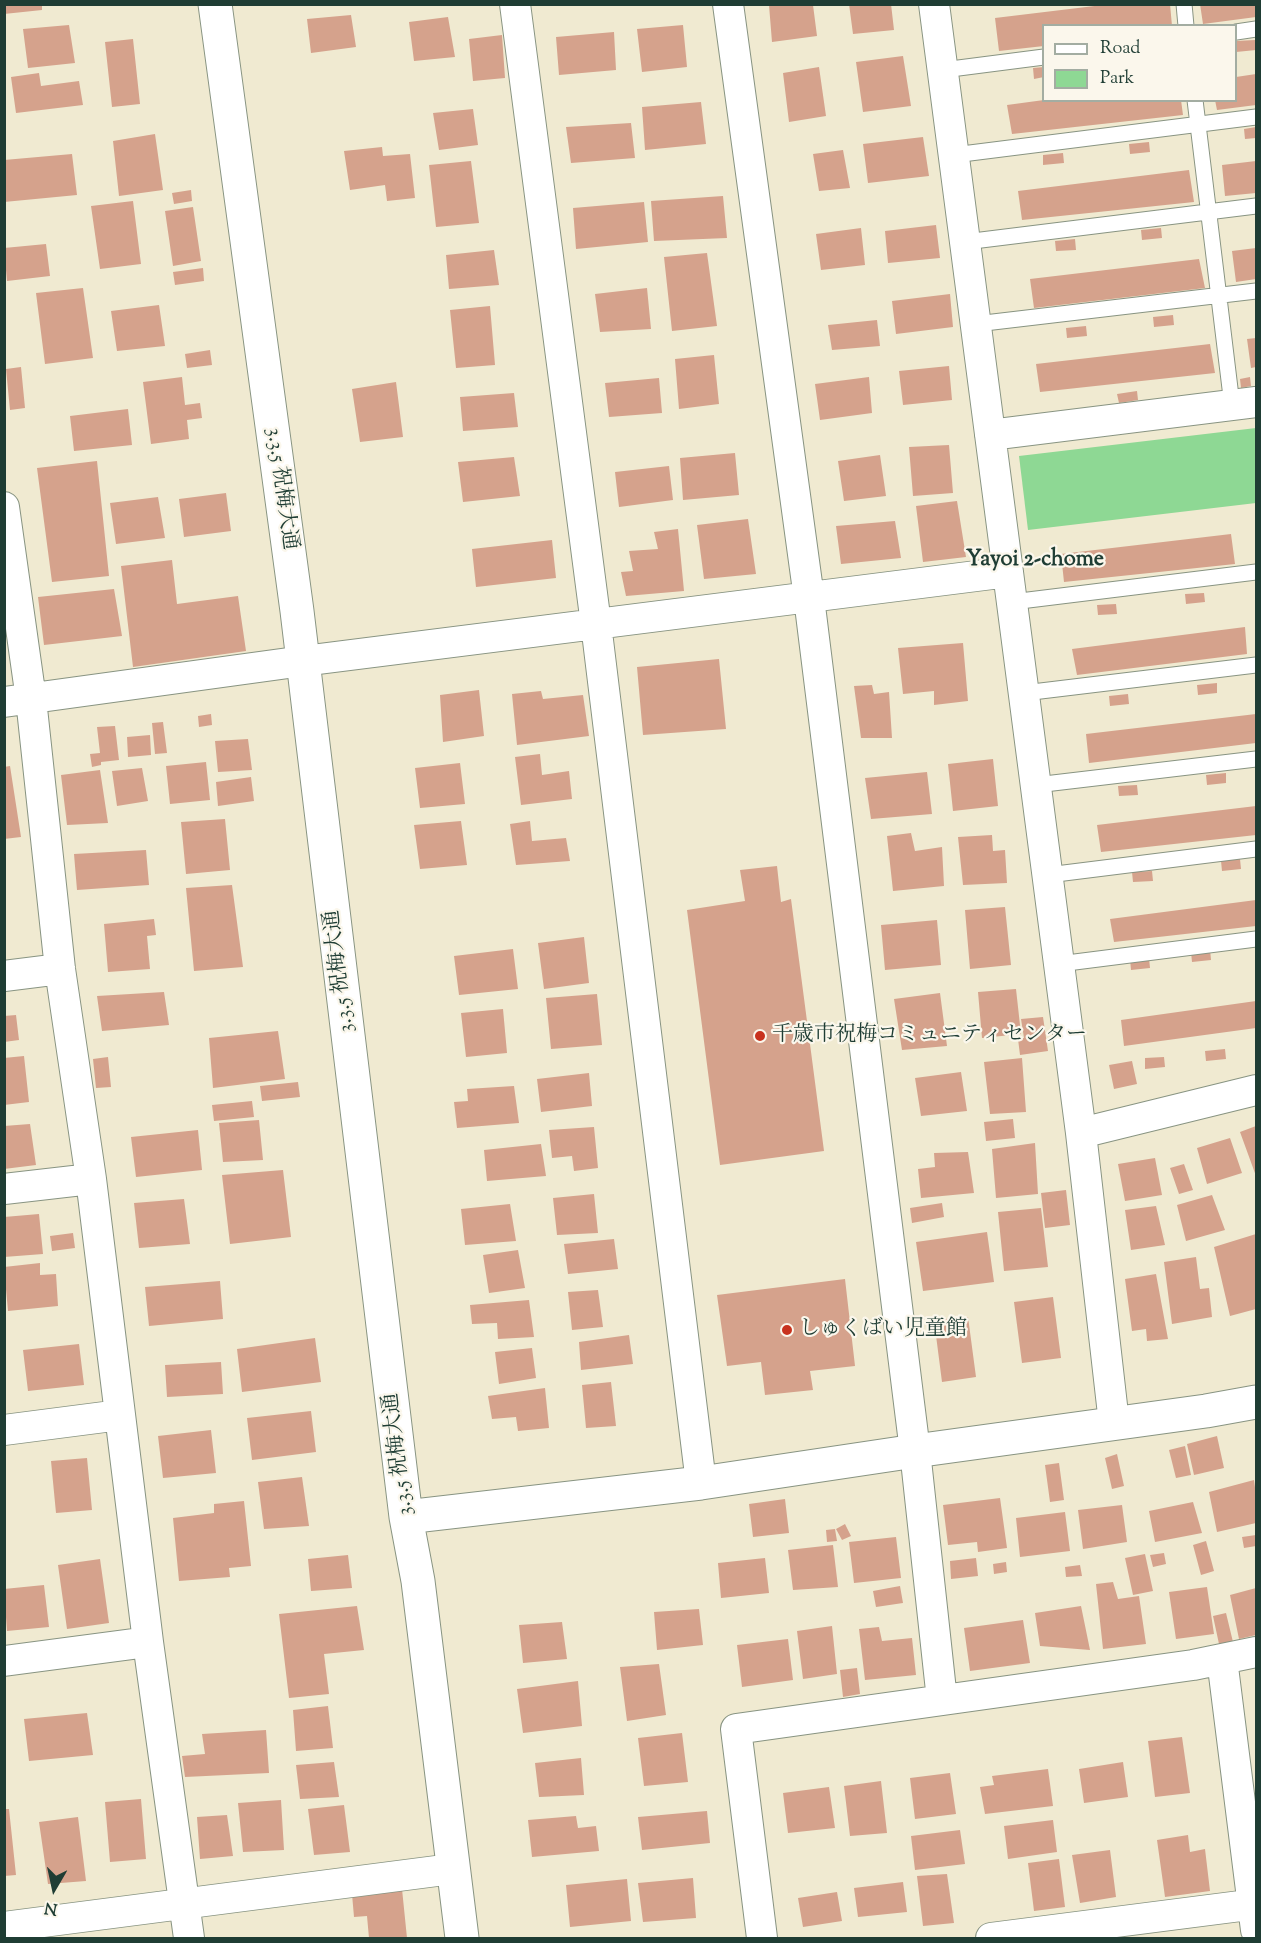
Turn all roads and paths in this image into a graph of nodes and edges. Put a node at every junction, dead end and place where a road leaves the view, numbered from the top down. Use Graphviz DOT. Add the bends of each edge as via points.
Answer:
graph roads {
  1 [pos="215,4"];
  2 [pos="515,4"];
  3 [pos="728,4"];
  4 [pos="934,4"];
  5 [pos="1184,4"];
  6 [pos="1186,24"];
  7 [pos="1257,29"];
  8 [pos="1237,32"];
  9 [pos="1042,57"];
  10 [pos="943,70"];
  11 [pos="1195,102"];
  12 [pos="1257,117"];
  13 [pos="1198,125"];
  14 [pos="954,156"];
  15 [pos="1257,206"];
  16 [pos="1209,212"];
  17 [pos="965,242"];
  18 [pos="1257,291"];
  19 [pos="1219,295"];
  20 [pos="976,324"];
  21 [pos="1244,404"];
  22 [pos="990,435"];
  23 [pos="4,507"];
  24 [pos="1008,572"];
  25 [pos="1257,572"];
  26 [pos="809,598"];
  27 [pos="1012,602"];
  28 [pos="596,624"];
  29 [pos="303,661"];
  30 [pos="1257,665"];
  31 [pos="1024,693"];
  32 [pos="18,701"];
  33 [pos="1257,759"];
  34 [pos="1036,785"];
  35 [pos="1257,849"];
  36 [pos="1048,875"];
  37 [pos="1257,939"];
  38 [pos="1059,964"];
  39 [pos="60,969"];
  40 [pos="4,976"];
  41 [pos="1257,1090"];
  42 [pos="1081,1133"];
  43 [pos="90,1179"];
  44 [pos="4,1189"];
  45 [pos="1257,1402"];
  46 [pos="120,1415"];
  47 [pos="1114,1423"];
  48 [pos="4,1430"];
  49 [pos="915,1450"];
  50 [pos="701,1483"];
  51 [pos="406,1517"];
  52 [pos="148,1642"];
  53 [pos="1257,1652"];
  54 [pos="1222,1659"];
  55 [pos="4,1661"];
  56 [pos="942,1700"];
  57 [pos="452,1869"];
  58 [pos="185,1903"];
  59 [pos="1255,1913"];
  60 [pos="4,1927"];
  61 [pos="189,1938"];
  62 [pos="462,1938"];
  63 [pos="762,1938"];
  64 [pos="1004,1938"];
  1 -- 29 [label="street, 3.3.5 祝梅大通"];
  2 -- 28 [label="street"];
  3 -- 26 [label="street"];
  4 -- 10 [label="street"];
  5 -- 6 [label="lane"];
  7 -- 8 [label="lane"];
  9 -- 10 [label="lane"];
  10 -- 14 [label="street"];
  11 -- 13 [label="lane"];
  12 -- 13 [label="lane"];
  13 -- 14 [label="lane"];
  13 -- 16 [label="lane"];
  14 -- 17 [label="street"];
  15 -- 16 [label="lane"];
  16 -- 17 [label="lane"];
  16 -- 19 [label="lane"];
  17 -- 20 [label="street"];
  18 -- 19 [label="lane"];
  19 -- 20 [label="lane"];
  19 -- 21 [label="lane"];
  20 -- 22 [label="street"];
  21 -- 22 [label="street"];
  22 -- 24 [label="street"];
  23 -- 32 [label="street"];
  24 -- 26 [label="street"];
  24 -- 27 [label="street"];
  25 -- 27 [label="lane"];
  26 -- 28 [label="street"];
  26 -- 49 [label="street"];
  27 -- 31 [label="street"];
  28 -- 29 [label="street"];
  28 -- 50 [label="street"];
  29 -- 32 [label="street"];
  29 -- 51 [label="street, 3.3.5 祝梅大通"];
  30 -- 31 [label="lane"];
  31 -- 34 [label="street"];
  32 -- 39 [label="street"];
  33 -- 34 [label="lane"];
  34 -- 36 [label="street"];
  35 -- 36 [label="lane"];
  36 -- 38 [label="street"];
  37 -- 38 [label="lane"];
  38 -- 42 [label="street"];
  39 -- 40 [label="street"];
  39 -- 43 [label="street"];
  41 -- 42 [label="street"];
  42 -- 47 [label="street"];
  43 -- 44 [label="street"];
  43 -- 46 [label="street"];
  45 -- 47 [label="street"];
  46 -- 48 [label="street"];
  46 -- 52 [label="street"];
  47 -- 49 [label="street"];
  49 -- 50 [label="street"];
  49 -- 56 [label="street"];
  50 -- 51 [label="street"];
  51 -- 57 [label="street, 3.3.5 祝梅大通" via="418,1581"];
  52 -- 55 [label="street"];
  52 -- 58 [label="street"];
  53 -- 54 [label="street"];
  54 -- 56 [label="street"];
  54 -- 59 [label="street"];
  56 -- 63 [label="street" via="736,1729"];
  57 -- 58 [label="street"];
  57 -- 62 [label="street, 3.3.5 祝梅大通"];
  58 -- 60 [label="street"];
  58 -- 61 [label="street"];
  59 -- 64 [label="street"];
}
